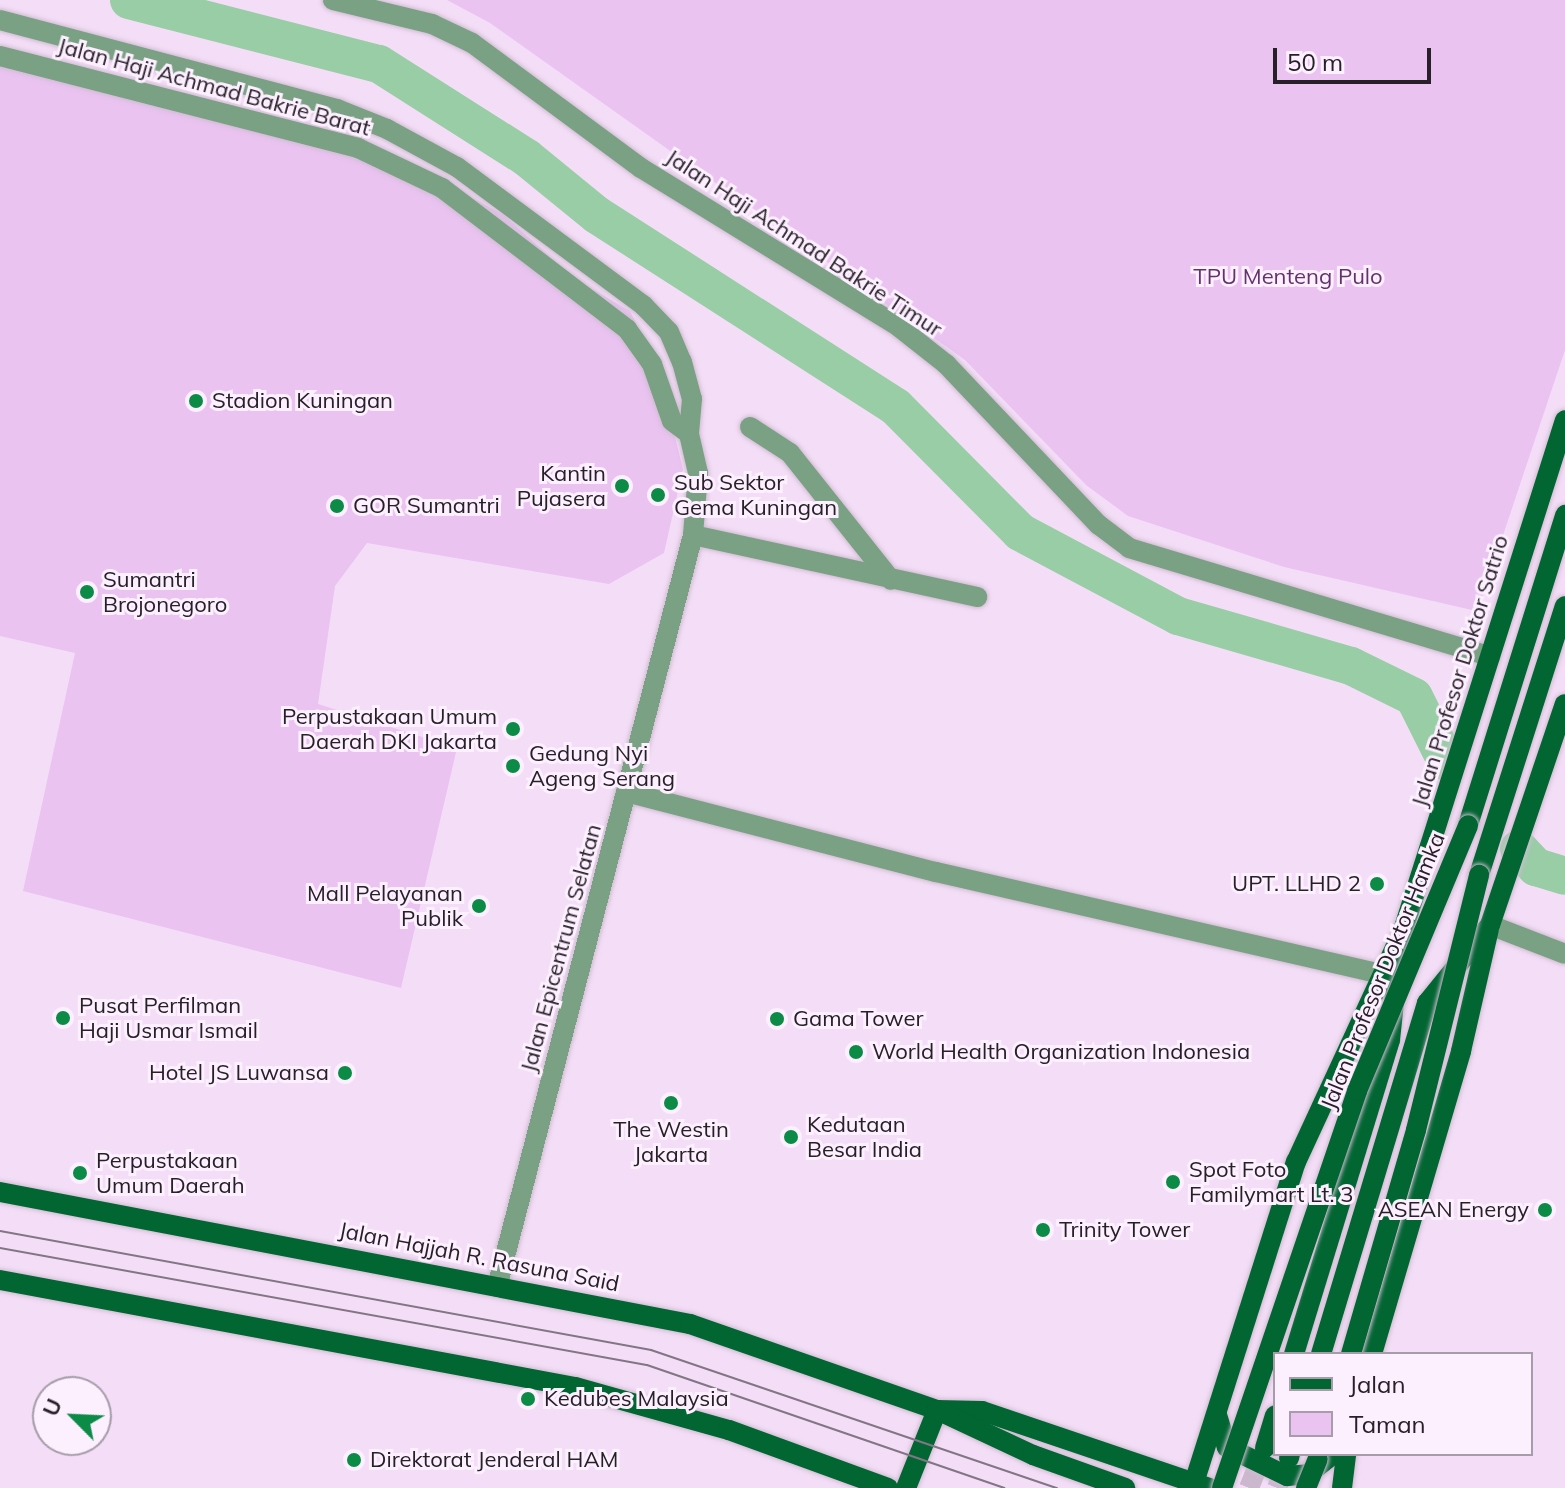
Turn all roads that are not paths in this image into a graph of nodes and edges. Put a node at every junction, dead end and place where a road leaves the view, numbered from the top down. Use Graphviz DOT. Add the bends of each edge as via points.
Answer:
graph roads {
  1 [pos="333,0"];
  2 [pos="0,20"];
  3 [pos="0,56"];
  4 [pos="488,190"];
  5 [pos="472,211"];
  6 [pos="690,387"];
  7 [pos="663,397"];
  8 [pos="1565,420"];
  9 [pos="750,427"];
  10 [pos="689,434"];
  11 [pos="1565,515"];
  12 [pos="693,535"];
  13 [pos="891,580"];
  14 [pos="977,597"];
  15 [pos="1565,606"];
  16 [pos="1490,656"];
  17 [pos="1565,704"];
  18 [pos="626,792"];
  19 [pos="1490,925"];
  20 [pos="1401,937"];
  21 [pos="1565,954"];
  22 [pos="1381,974"];
  23 [pos="0,1192"];
  24 [pos="0,1280"];
  25 [pos="497,1287"];
  26 [pos="1295,1352"];
  27 [pos="1322,1352"];
  28 [pos="1352,1352"];
  29 [pos="1373,1352"];
  30 [pos="937,1410"];
  31 [pos="1217,1415"];
  32 [pos="1273,1422"];
  33 [pos="1265,1448"];
  34 [pos="1318,1456"];
  35 [pos="1331,1456"];
  36 [pos="1346,1456"];
  37 [pos="1201,1485"];
  38 [pos="888,1488"];
  39 [pos="906,1488"];
  40 [pos="1125,1488"];
  41 [pos="1222,1488"];
  42 [pos="1306,1488"];
  43 [pos="1342,1488"];
  1 -- 16 [label="street, Jalan Haji Achmad Bakrie Timur" via="432,24 472,43 641,168 899,327 946,364 1099,525 1129,548"];
  2 -- 4 [label="street, Jalan Haji Achmad Bakrie Barat" via="337,109 423,147"];
  3 -- 5 [label="street, Jalan Haji Achmad Bakrie Barat" via="358,148 442,188"];
  4 -- 5 [label="street"];
  4 -- 6 [label="street, Jalan Haji Achmad Bakrie Barat" via="643,305 669,332"];
  5 -- 7 [label="street, Jalan Haji Achmad Bakrie Barat" via="627,329 652,364"];
  6 -- 7 [label="street"];
  6 -- 10 [label="street, Jalan Haji Achmad Bakrie Barat"];
  7 -- 10 [label="street, Jalan Haji Achmad Bakrie Barat" via="672,421"];
  8 -- 16 [label="main road, Jalan Profesor Doktor Satrio"];
  9 -- 13 [label="street" via="790,453"];
  10 -- 12 [label="street, Jalan Epicentrum Selatan" via="698,473"];
  11 -- 41 [label="main road, Jalan Profesor Doktor Hamka, bridge" via="1468,825 1357,1091"];
  12 -- 13 [label="street"];
  12 -- 18 [label="street, Jalan Epicentrum Selatan"];
  13 -- 14 [label="street"];
  15 -- 28 [label="main road, bridge" via="1479,875 1416,1130"];
  16 -- 20 [label="main road, Jalan Profesor Doktor Satrio"];
  17 -- 19 [label="main road"];
  18 -- 22 [label="street" via="936,872"];
  18 -- 25 [label="street, Jalan Epicentrum Selatan"];
  19 -- 21 [label="street"];
  19 -- 27 [label="main road" via="1427,1003"];
  19 -- 29 [label="main road" via="1461,1051"];
  20 -- 22 [label="main road"];
  20 -- 26 [label="main road, Jalan Profesor Doktor Satrio" via="1390,1040"];
  22 -- 31 [label="main road" via="1296,1162"];
  23 -- 25 [label="main road, Jalan Hajjah R. Rasuna Said"];
  24 -- 38 [label="main road" via="575,1387 729,1430"];
  25 -- 30 [label="main road, Jalan Hajjah R. Rasuna Said" via="690,1324"];
  30 -- 37 [label="main road, Jalan Hajjah R. Rasuna Said" via="982,1411"];
  30 -- 39 [label="main road"];
  30 -- 40 [label="main road, Jalan Hajjah R. Rasuna Said" via="1033,1455"];
  31 -- 35 [label="main road" via="1227,1447 1287,1476 1308,1474"];
  31 -- 37 [label="main road"];
  32 -- 33 [label="main road"];
  34 -- 42 [label="main road, bridge"];
  36 -- 43 [label="main road"];
}
